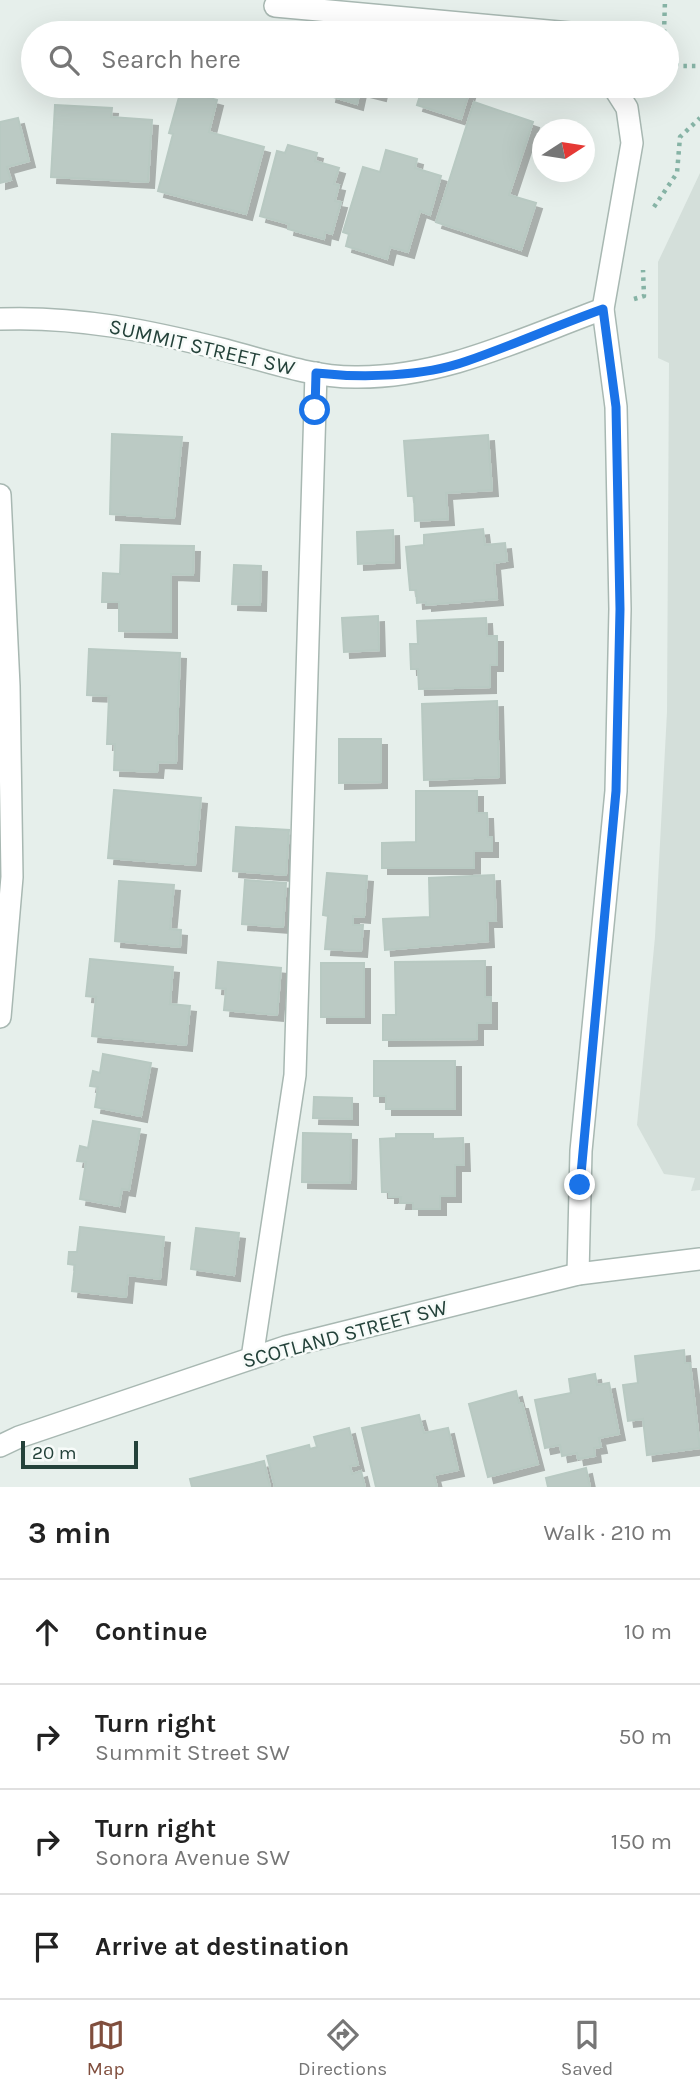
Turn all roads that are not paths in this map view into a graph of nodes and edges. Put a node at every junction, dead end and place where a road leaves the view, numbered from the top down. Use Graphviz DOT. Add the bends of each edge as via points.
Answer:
graph roads {
  1 [pos="275,6"];
  2 [pos="439,21"];
  3 [pos="621,98"];
  4 [pos="603,309"];
  5 [pos="0,319"];
  6 [pos="316,373"];
  7 [pos="0,495"];
  8 [pos="0,1017"];
  9 [pos="700,1259"];
  10 [pos="578,1274"];
  11 [pos="252,1358"];
  12 [pos="0,1447"];
  1 -- 2 [label="street"];
  3 -- 4 [label="street" via="627,108 632,143"];
  4 -- 6 [label="street, SUMMIT STREET SW" via="464,362 384,376"];
  4 -- 10 [label="street" via="616,407 620,609 616,791 581,1151"];
  5 -- 6 [label="street, SUMMIT STREET SW" via="65,318 121,327"];
  6 -- 11 [label="street" via="295,1075"];
  7 -- 8 [label="street" via="12,877"];
  9 -- 10 [label="street, SCOTLAND STREET SW"];
  10 -- 11 [label="street, SCOTLAND STREET SW"];
  11 -- 12 [label="street, SCOTLAND STREET SW"];
}
